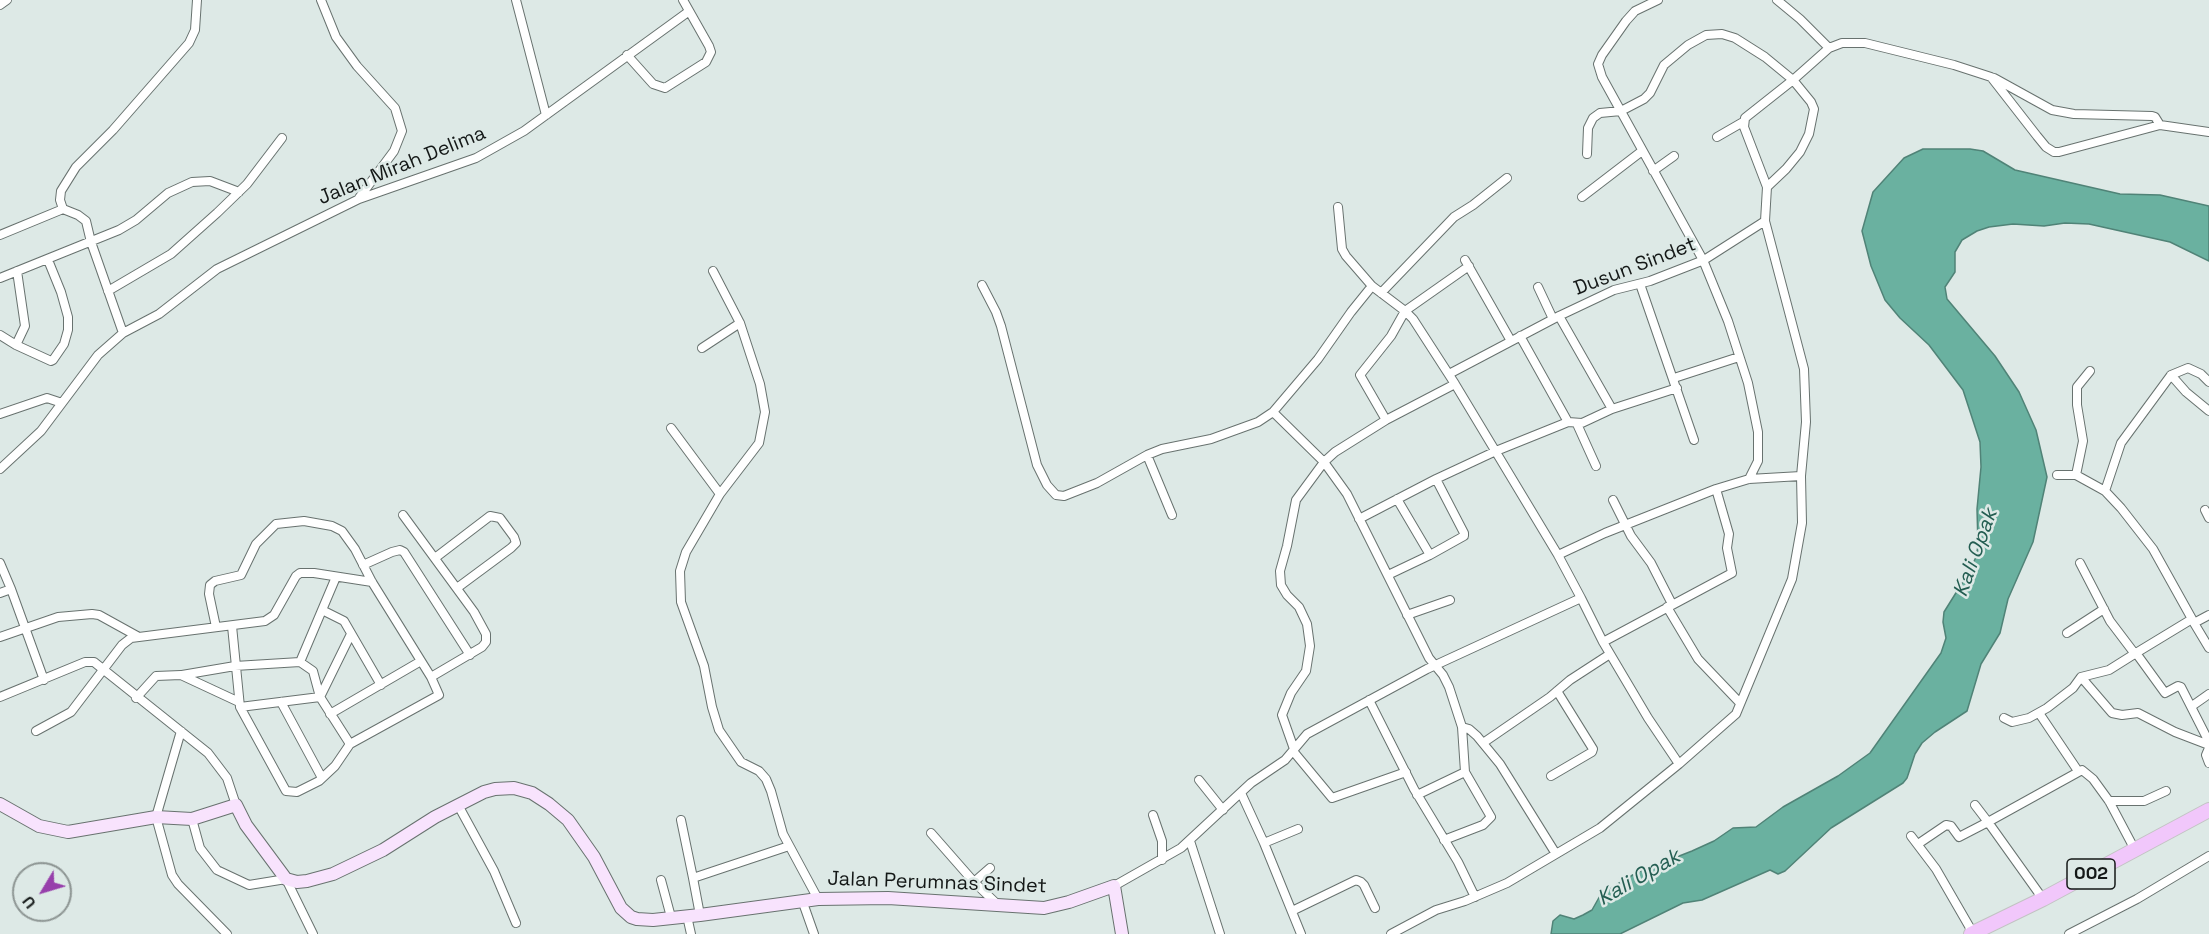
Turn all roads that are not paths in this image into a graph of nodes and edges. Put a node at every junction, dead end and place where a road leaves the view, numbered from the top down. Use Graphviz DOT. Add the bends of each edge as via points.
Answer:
graph roads {
  1 [pos="7,0"];
  2 [pos="197,0"];
  3 [pos="321,0"];
  4 [pos="516,0"];
  5 [pos="682,0"];
  6 [pos="1658,0"];
  7 [pos="1777,0"];
  8 [pos="0,5"];
  9 [pos="687,12"];
  10 [pos="1829,48"];
  11 [pos="627,55"];
  12 [pos="1991,77"];
  13 [pos="1793,80"];
  14 [pos="1621,111"];
  15 [pos="546,115"];
  16 [pos="1743,122"];
  17 [pos="2160,125"];
  18 [pos="2209,132"];
  19 [pos="1717,137"];
  20 [pos="282,138"];
  21 [pos="1642,151"];
  22 [pos="1587,154"];
  23 [pos="1674,156"];
  24 [pos="1653,171"];
  25 [pos="1508,178"];
  26 [pos="1767,187"];
  27 [pos="239,192"];
  28 [pos="1582,197"];
  29 [pos="359,199"];
  30 [pos="1338,207"];
  31 [pos="60,210"];
  32 [pos="1765,221"];
  33 [pos="0,235"];
  34 [pos="90,242"];
  35 [pos="48,260"];
  36 [pos="1703,260"];
  37 [pos="17,271"];
  38 [pos="713,271"];
  39 [pos="0,278"];
  40 [pos="1640,284"];
  41 [pos="982,285"];
  42 [pos="1372,286"];
  43 [pos="1538,287"];
  44 [pos="108,291"];
  45 [pos="1381,293"];
  46 [pos="1405,310"];
  47 [pos="1556,317"];
  48 [pos="740,323"];
  49 [pos="123,333"];
  50 [pos="0,335"];
  51 [pos="1520,336"];
  52 [pos="1511,342"];
  53 [pos="16,345"];
  54 [pos="702,348"];
  55 [pos="1739,357"];
  56 [pos="2090,371"];
  57 [pos="1449,374"];
  58 [pos="2171,375"];
  59 [pos="1674,378"];
  60 [pos="2209,382"];
  61 [pos="1455,384"];
  62 [pos="1677,388"];
  63 [pos="62,404"];
  64 [pos="1612,410"];
  65 [pos="2209,411"];
  66 [pos="1273,412"];
  67 [pos="0,414"];
  68 [pos="1386,420"];
  69 [pos="1573,423"];
  70 [pos="671,428"];
  71 [pos="1694,440"];
  72 [pos="1496,451"];
  73 [pos="1147,455"];
  74 [pos="1324,462"];
  75 [pos="1596,466"];
  76 [pos="0,470"];
  77 [pos="2057,475"];
  78 [pos="2076,475"];
  79 [pos="1802,476"];
  80 [pos="1749,478"];
  81 [pos="1436,479"];
  82 [pos="1716,489"];
  83 [pos="2105,491"];
  84 [pos="720,494"];
  85 [pos="1397,499"];
  86 [pos="1613,500"];
  87 [pos="403,514"];
  88 [pos="1172,515"];
  89 [pos="1359,519"];
  90 [pos="1625,525"];
  91 [pos="1430,555"];
  92 [pos="1558,555"];
  93 [pos="435,558"];
  94 [pos="0,563"];
  95 [pos="2080,563"];
  96 [pos="363,565"];
  97 [pos="1388,574"];
  98 [pos="336,577"];
  99 [pos="372,582"];
  100 [pos="457,588"];
  101 [pos="11,589"];
  102 [pos="0,593"];
  103 [pos="1581,598"];
  104 [pos="1450,600"];
  105 [pos="1670,605"];
  106 [pos="2104,609"];
  107 [pos="322,610"];
  108 [pos="1407,615"];
  109 [pos="2209,615"];
  110 [pos="2193,621"];
  111 [pos="232,626"];
  112 [pos="216,627"];
  113 [pos="25,628"];
  114 [pos="2067,633"];
  115 [pos="351,634"];
  116 [pos="137,636"];
  117 [pos="0,637"];
  118 [pos="1603,642"];
  119 [pos="2209,648"];
  120 [pos="1610,654"];
  121 [pos="2136,654"];
  122 [pos="470,655"];
  123 [pos="421,661"];
  124 [pos="300,662"];
  125 [pos="1435,665"];
  126 [pos="235,666"];
  127 [pos="104,669"];
  128 [pos="182,675"];
  129 [pos="431,677"];
  130 [pos="2081,677"];
  131 [pos="44,680"];
  132 [pos="381,685"];
  133 [pos="1557,691"];
  134 [pos="2209,694"];
  135 [pos="0,697"];
  136 [pos="320,697"];
  137 [pos="136,698"];
  138 [pos="1369,700"];
  139 [pos="281,702"];
  140 [pos="1740,704"];
  141 [pos="239,705"];
  142 [pos="2192,706"];
  143 [pos="2038,712"];
  144 [pos="330,714"];
  145 [pos="2004,718"];
  146 [pos="1462,727"];
  147 [pos="36,731"];
  148 [pos="181,731"];
  149 [pos="1483,743"];
  150 [pos="350,744"];
  151 [pos="2209,745"];
  152 [pos="1293,750"];
  153 [pos="1679,764"];
  154 [pos="2209,764"];
  155 [pos="2078,771"];
  156 [pos="1406,772"];
  157 [pos="1465,772"];
  158 [pos="1551,776"];
  159 [pos="322,778"];
  160 [pos="1199,780"];
  161 [pos="2166,791"];
  162 [pos="1241,794"];
  163 [pos="1417,795"];
  164 [pos="2109,801"];
  165 [pos="0,804"];
  166 [pos="236,805"];
  167 [pos="458,805"];
  168 [pos="1975,805"];
  169 [pos="1223,810"];
  170 [pos="2209,810"];
  171 [pos="1153,815"];
  172 [pos="156,817"];
  173 [pos="192,819"];
  174 [pos="681,820"];
  175 [pos="1988,822"];
  176 [pos="1298,829"];
  177 [pos="931,833"];
  178 [pos="1911,836"];
  179 [pos="1444,840"];
  180 [pos="1190,841"];
  181 [pos="1264,843"];
  182 [pos="1918,844"];
  183 [pos="789,846"];
  184 [pos="2135,850"];
  185 [pos="1556,854"];
  186 [pos="2209,856"];
  187 [pos="1162,860"];
  188 [pos="990,868"];
  189 [pos="693,878"];
  190 [pos="286,879"];
  191 [pos="661,880"];
  192 [pos="974,882"];
  193 [pos="1114,886"];
  194 [pos="1475,897"];
  195 [pos="818,899"];
  196 [pos="2043,899"];
  197 [pos="802,900"];
  198 [pos="998,906"];
  199 [pos="1375,908"];
  200 [pos="1292,911"];
  201 [pos="693,915"];
  202 [pos="671,917"];
  203 [pos="516,923"];
  204 [pos="227,934"];
  205 [pos="313,934"];
  206 [pos="691,934"];
  207 [pos="814,934"];
  208 [pos="1122,934"];
  209 [pos="1220,934"];
  210 [pos="1301,934"];
  211 [pos="1391,934"];
  212 [pos="1972,934"];
  213 [pos="2069,934"];
  1 -- 8 [label="street"];
  2 -- 31 [label="street" via="195,30 189,43 76,167 61,190"];
  3 -- 29 [label="street" via="336,36 394,108 402,131 394,151"];
  4 -- 15 [label="street"];
  5 -- 9 [label="street"];
  6 -- 14 [label="street" via="1635,11 1599,60 1602,76"];
  7 -- 10 [label="street"];
  9 -- 11 [label="street, Jalan Mirah Delima"];
  9 -- 11 [label="street" via="711,52 706,62 664,88 652,84"];
  10 -- 12 [label="street" via="1842,43 1865,43"];
  10 -- 13 [label="street"];
  11 -- 15 [label="street, Jalan Mirah Delima"];
  12 -- 17 [label="street" via="2052,110 2152,116"];
  12 -- 17 [label="street" via="2054,152"];
  13 -- 14 [label="street" via="1735,38 1715,34 1688,45 1664,65 1644,99"];
  13 -- 16 [label="street"];
  13 -- 26 [label="street" via="1811,102 1813,119 1800,152"];
  14 -- 21 [label="street"];
  14 -- 22 [label="street" via="1600,113 1593,118 1587,128"];
  15 -- 29 [label="street, Jalan Mirah Delima" via="476,158"];
  16 -- 19 [label="street"];
  16 -- 26 [label="street"];
  17 -- 18 [label="street"];
  20 -- 27 [label="street"];
  21 -- 24 [label="street"];
  21 -- 28 [label="street"];
  23 -- 24 [label="street"];
  24 -- 36 [label="street"];
  25 -- 45 [label="street" via="1454,217"];
  26 -- 32 [label="street"];
  27 -- 34 [label="street" via="210,181 192,182 168,193 128,226"];
  27 -- 44 [label="street" via="171,254"];
  29 -- 49 [label="street, Jalan Mirah Delima" via="225,263 159,314"];
  30 -- 42 [label="street" via="1342,249"];
  31 -- 33 [label="street"];
  31 -- 34 [label="street" via="86,221"];
  32 -- 36 [label="street, Dusun Sindet"];
  32 -- 79 [label="street" via="1804,369"];
  34 -- 35 [label="street"];
  34 -- 44 [label="street"];
  35 -- 37 [label="street"];
  35 -- 53 [label="street" via="66,306 68,330 64,344 51,361"];
  36 -- 40 [label="street, Dusun Sindet"];
  36 -- 55 [label="street"];
  37 -- 39 [label="street"];
  37 -- 53 [label="street" via="25,326"];
  38 -- 48 [label="street"];
  40 -- 47 [label="street, Dusun Sindet" via="1614,290"];
  40 -- 59 [label="street"];
  41 -- 73 [label="street" via="1001,326 1037,465 1056,495 1064,496 1097,483"];
  42 -- 45 [label="street"];
  42 -- 66 [label="street"];
  43 -- 47 [label="street"];
  44 -- 49 [label="street"];
  45 -- 46 [label="street"];
  46 -- 52 [label="street" via="1467,263"];
  46 -- 57 [label="street"];
  46 -- 68 [label="street" via="1391,336 1360,375"];
  47 -- 51 [label="street, Dusun Sindet"];
  47 -- 64 [label="street"];
  48 -- 54 [label="street"];
  48 -- 84 [label="street" via="765,412 759,443"];
  49 -- 63 [label="street, Jalan Mirah Delima" via="98,355"];
  50 -- 53 [label="street"];
  51 -- 52 [label="street, Dusun Sindet"];
  51 -- 69 [label="street"];
  52 -- 57 [label="street, Dusun Sindet"];
  55 -- 59 [label="street"];
  55 -- 80 [label="street" via="1758,432 1758,462"];
  56 -- 78 [label="street" via="2077,387 2083,441"];
  57 -- 61 [label="street"];
  58 -- 60 [label="street" via="2188,368"];
  58 -- 65 [label="street"];
  58 -- 83 [label="street" via="2121,443"];
  59 -- 62 [label="street"];
  61 -- 68 [label="street"];
  61 -- 72 [label="street"];
  62 -- 64 [label="street"];
  62 -- 71 [label="street"];
  63 -- 67 [label="street" via="47,398"];
  63 -- 76 [label="street, Jalan Mirah Delima"];
  64 -- 69 [label="street"];
  66 -- 73 [label="street" via="1258,422 1211,439"];
  66 -- 74 [label="street"];
  68 -- 74 [label="street"];
  69 -- 72 [label="street"];
  69 -- 75 [label="street"];
  70 -- 84 [label="street"];
  72 -- 81 [label="street"];
  72 -- 92 [label="street"];
  73 -- 88 [label="street"];
  74 -- 89 [label="street"];
  74 -- 152 [label="street" via="1296,500 1280,572 1281,585 1307,624 1310,646 1306,671 1282,715"];
  77 -- 78 [label="street"];
  78 -- 83 [label="street"];
  79 -- 80 [label="street"];
  79 -- 140 [label="street" via="1802,523 1792,579"];
  80 -- 82 [label="street"];
  81 -- 85 [label="street"];
  81 -- 91 [label="street" via="1464,535"];
  82 -- 90 [label="street"];
  82 -- 105 [label="street" via="1729,534 1727,548 1732,573"];
  83 -- 110 [label="street" via="2153,549"];
  84 -- 183 [label="street" via="683,561 681,602 704,666 719,730 741,762 766,779"];
  85 -- 89 [label="street"];
  85 -- 91 [label="street"];
  86 -- 90 [label="street"];
  87 -- 93 [label="street"];
  89 -- 97 [label="street"];
  90 -- 92 [label="street"];
  90 -- 105 [label="street" via="1651,563"];
  91 -- 97 [label="street"];
  92 -- 103 [label="street"];
  93 -- 100 [label="street"];
  93 -- 100 [label="street" via="490,516 500,518 514,537 514,545"];
  94 -- 101 [label="street"];
  95 -- 106 [label="street"];
  96 -- 99 [label="street"];
  96 -- 112 [label="street" via="339,529 304,521 276,524 256,544 241,574 210,585"];
  96 -- 122 [label="street" via="392,552 404,552"];
  97 -- 108 [label="street"];
  98 -- 99 [label="street"];
  98 -- 107 [label="street"];
  98 -- 111 [label="street" via="300,573 274,615 261,622"];
  99 -- 123 [label="street"];
  100 -- 122 [label="street" via="486,634 484,645"];
  101 -- 102 [label="street"];
  101 -- 113 [label="street"];
  103 -- 118 [label="street"];
  103 -- 125 [label="street"];
  104 -- 108 [label="street"];
  105 -- 118 [label="street"];
  105 -- 140 [label="street" via="1698,659"];
  106 -- 114 [label="street"];
  106 -- 121 [label="street"];
  107 -- 115 [label="street" via="344,621"];
  107 -- 124 [label="street"];
  108 -- 125 [label="street"];
  109 -- 110 [label="street"];
  110 -- 119 [label="street"];
  110 -- 121 [label="street"];
  111 -- 112 [label="street"];
  111 -- 126 [label="street"];
  112 -- 116 [label="street"];
  113 -- 116 [label="street" via="66,615 92,614"];
  113 -- 117 [label="street"];
  113 -- 131 [label="street"];
  115 -- 132 [label="street"];
  115 -- 136 [label="street"];
  116 -- 127 [label="street" via="125,642"];
  118 -- 120 [label="street"];
  120 -- 133 [label="street"];
  120 -- 153 [label="street"];
  121 -- 130 [label="street" via="2109,670"];
  121 -- 142 [label="street" via="2165,693 2181,687"];
  122 -- 129 [label="street"];
  123 -- 129 [label="street"];
  123 -- 132 [label="street"];
  124 -- 126 [label="street"];
  124 -- 136 [label="street" via="313,671"];
  125 -- 138 [label="street"];
  125 -- 146 [label="street" via="1449,687"];
  126 -- 128 [label="street"];
  126 -- 141 [label="street"];
  127 -- 131 [label="street" via="86,662"];
  127 -- 137 [label="street"];
  127 -- 147 [label="street" via="70,712"];
  128 -- 137 [label="street" via="156,676"];
  128 -- 141 [label="street"];
  129 -- 150 [label="street" via="439,695"];
  130 -- 143 [label="street" via="2073,688"];
  130 -- 151 [label="street" via="2112,713 2138,713"];
  131 -- 135 [label="street"];
  132 -- 144 [label="street"];
  133 -- 149 [label="street"];
  133 -- 158 [label="street" via="1593,749"];
  134 -- 142 [label="street"];
  136 -- 139 [label="street"];
  136 -- 144 [label="street"];
  137 -- 148 [label="street"];
  138 -- 152 [label="street" via="1306,734"];
  138 -- 156 [label="street"];
  139 -- 141 [label="street"];
  139 -- 159 [label="street"];
  140 -- 153 [label="street" via="1730,721"];
  141 -- 159 [label="street" via="286,791 302,790"];
  142 -- 151 [label="street"];
  143 -- 145 [label="street" via="2012,722"];
  143 -- 155 [label="street"];
  144 -- 150 [label="street"];
  146 -- 149 [label="street"];
  146 -- 157 [label="street"];
  148 -- 166 [label="street" via="218,764"];
  148 -- 172 [label="street"];
  149 -- 185 [label="street"];
  150 -- 159 [label="street"];
  151 -- 154 [label="street"];
  152 -- 156 [label="street" via="1332,798"];
  152 -- 162 [label="street"];
  153 -- 185 [label="street" via="1600,828"];
  155 -- 164 [label="street" via="2085,771"];
  155 -- 175 [label="street"];
  156 -- 163 [label="street"];
  157 -- 163 [label="street"];
  157 -- 179 [label="street" via="1491,817 1483,825"];
  160 -- 169 [label="street"];
  161 -- 164 [label="street" via="2144,801"];
  162 -- 169 [label="street"];
  162 -- 181 [label="street"];
  163 -- 179 [label="street"];
  164 -- 184 [label="street"];
  165 -- 172 [label="street" via="39,826 68,832"];
  166 -- 173 [label="street"];
  166 -- 190 [label="street"];
  167 -- 190 [label="street, Jalan Perumnas Sindet" via="383,850 333,874 307,881"];
  167 -- 202 [label="street, Jalan Perumnas Sindet" via="495,789 514,788 532,793 568,820 625,913 637,919"];
  167 -- 203 [label="street" via="494,871"];
  168 -- 175 [label="street"];
  169 -- 180 [label="street"];
  170 -- 184 [label="main road, 002"];
  171 -- 187 [label="street" via="1162,841"];
  172 -- 173 [label="street"];
  172 -- 204 [label="street" via="172,875"];
  173 -- 190 [label="street" via="200,848 217,870 249,885"];
  174 -- 189 [label="street"];
  175 -- 182 [label="street" via="1959,837 1946,825"];
  175 -- 196 [label="street"];
  176 -- 181 [label="street"];
  177 -- 192 [label="street"];
  178 -- 182 [label="street"];
  179 -- 194 [label="street"];
  180 -- 187 [label="street"];
  180 -- 209 [label="street"];
  181 -- 200 [label="street"];
  182 -- 212 [label="street" via="1936,868"];
  183 -- 189 [label="street"];
  183 -- 195 [label="street"];
  184 -- 196 [label="main road, 002"];
  185 -- 194 [label="street" via="1508,883"];
  186 -- 213 [label="street"];
  187 -- 193 [label="street"];
  188 -- 192 [label="street"];
  189 -- 201 [label="street"];
  190 -- 205 [label="street"];
  191 -- 202 [label="street"];
  192 -- 198 [label="street"];
  193 -- 198 [label="street, Jalan Perumnas Sindet" via="1044,908"];
  193 -- 208 [label="street"];
  194 -- 211 [label="street" via="1436,910"];
  195 -- 197 [label="street, Jalan Perumnas Sindet"];
  195 -- 198 [label="street, Jalan Perumnas Sindet" via="888,898"];
  196 -- 212 [label="main road, 002"];
  197 -- 201 [label="street, Jalan Perumnas Sindet"];
  197 -- 207 [label="street"];
  199 -- 200 [label="street" via="1364,885 1356,880"];
  200 -- 210 [label="street"];
  201 -- 202 [label="street, Jalan Perumnas Sindet"];
  201 -- 206 [label="street"];
}
